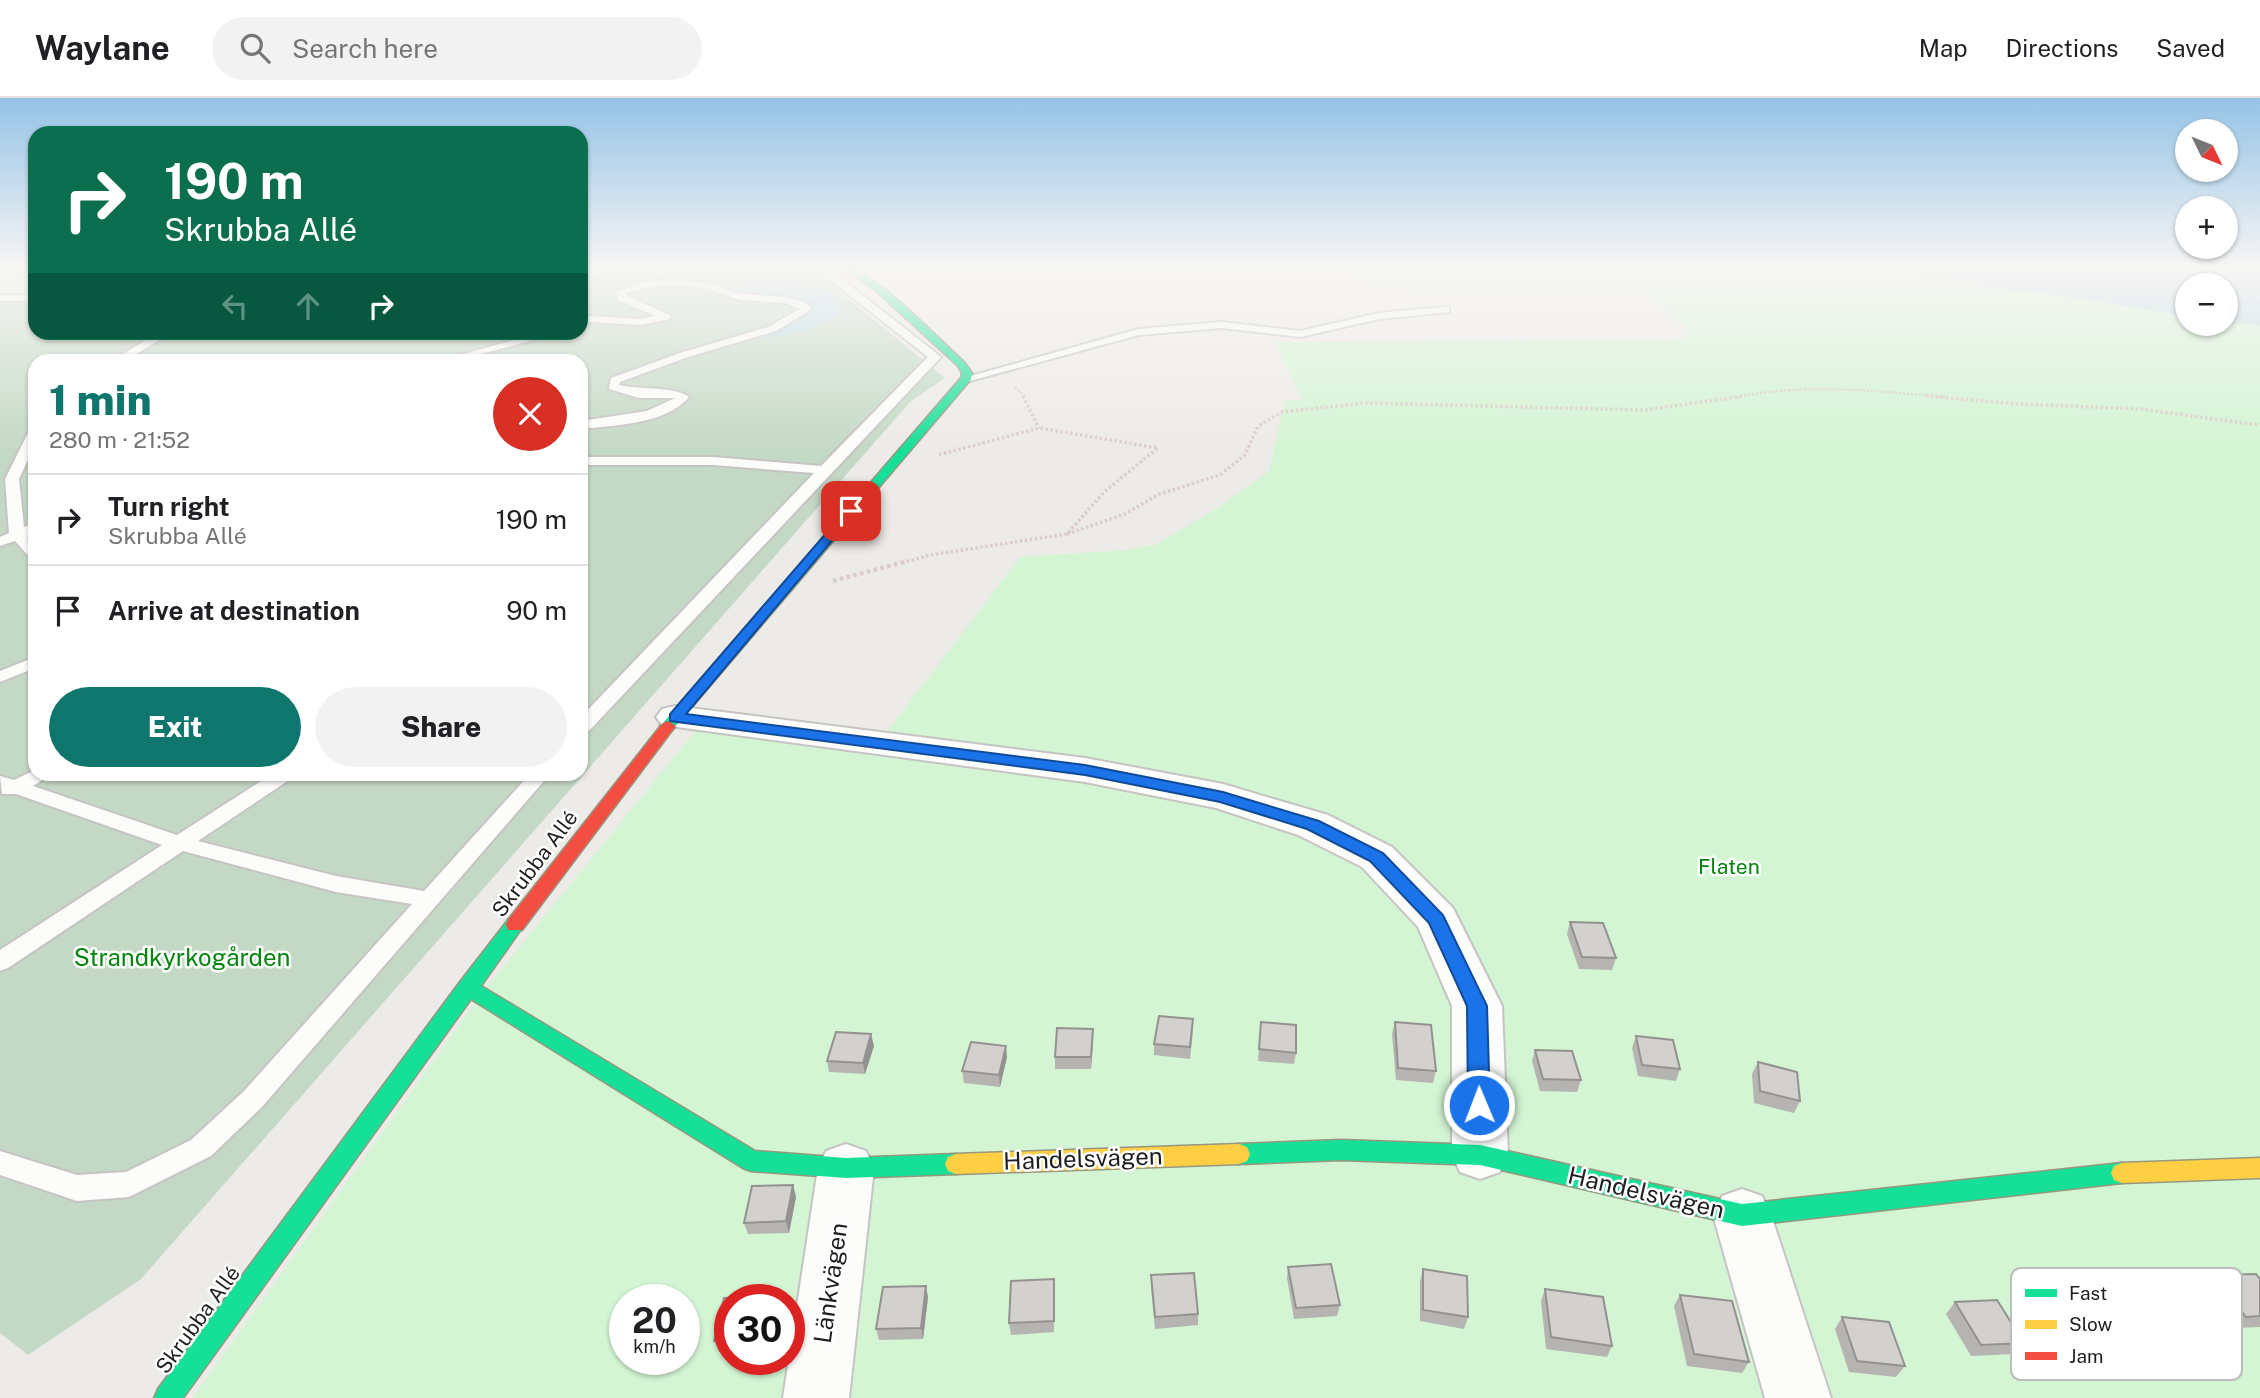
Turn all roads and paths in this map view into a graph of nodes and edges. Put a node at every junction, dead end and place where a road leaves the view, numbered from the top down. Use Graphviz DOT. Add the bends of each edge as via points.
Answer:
graph roads {
  1 [pos="775,329"];
  2 [pos="898,329"];
  3 [pos="922,329"];
  4 [pos="1178,329"];
  5 [pos="1253,329"];
  6 [pos="1323,329"];
  7 [pos="154,340"];
  8 [pos="527,340"];
  9 [pos="130,354"];
  10 [pos="472,354"];
  11 [pos="1002,371"];
  12 [pos="966,379"];
  13 [pos="588,424"];
  14 [pos="2260,425"];
  15 [pos="1039,428"];
  16 [pos="28,446"];
  17 [pos="588,460"];
  18 [pos="887,469"];
  19 [pos="824,470"];
  20 [pos="28,530"];
  21 [pos="17,534"];
  22 [pos="1067,534"];
  23 [pos="0,542"];
  24 [pos="28,547"];
  25 [pos="778,596"];
  26 [pos="28,665"];
  27 [pos="0,677"];
  28 [pos="588,715"];
  29 [pos="675,717"];
  30 [pos="28,779"];
  31 [pos="275,781"];
  32 [pos="534,781"];
  33 [pos="5,788"];
  34 [pos="181,844"];
  35 [pos="428,900"];
  36 [pos="0,962"];
  37 [pos="467,987"];
  38 [pos="1480,1155"];
  39 [pos="0,1163"];
  40 [pos="846,1168"];
  41 [pos="2260,1168"];
  42 [pos="1742,1214"];
  43 [pos="167,1398"];
  44 [pos="816,1398"];
  45 [pos="1798,1398"];
  1 -- 13 [label="lane" via="615,380 613,387 639,394 683,397 678,404 647,414"];
  2 -- 19 [label="lane" via="935,358"];
  3 -- 12 [label="street" via="961,364"];
  4 -- 11 [label="lane" via="1139,332"];
  5 -- 6 [label="lane" via="1300,334"];
  7 -- 9 [label="lane"];
  8 -- 10 [label="lane"];
  11 -- 12 [label="lane"];
  11 -- 15 [label="path" via="1028,401"];
  12 -- 18 [label="street, Skrubba Allé"];
  14 -- 22 [label="path" via="2139,410 1839,388 1767,391 1644,411 1366,403 1282,412 1258,426 1245,455 1220,475 1159,494 1125,514"];
  15 -- 18 [label="path"];
  15 -- 22 [label="path" via="1158,448 1104,492"];
  16 -- 21 [label="lane" via="12,479"];
  17 -- 19 [label="lane" via="713,461"];
  18 -- 25 [label="street, Skrubba Allé"];
  19 -- 28 [label="lane"];
  20 -- 21 [label="lane"];
  21 -- 23 [label="lane"];
  21 -- 24 [label="lane"];
  22 -- 25 [label="path" via="930,555"];
  25 -- 29 [label="street, Skrubba Allé"];
  26 -- 27 [label="lane"];
  29 -- 37 [label="street, Skrubba Allé"];
  29 -- 38 [label="street" via="1085,770 1223,797 1313,825 1377,857 1437,919 1477,1006"];
  30 -- 33 [label="lane"];
  31 -- 34 [label="lane"];
  32 -- 35 [label="lane"];
  33 -- 34 [label="lane"];
  34 -- 35 [label="lane" via="336,884"];
  34 -- 36 [label="lane"];
  35 -- 39 [label="lane" via="253,1099 201,1148 129,1184 77,1188"];
  37 -- 40 [label="street, Handelsvägen" via="751,1161"];
  37 -- 43 [label="street, Skrubba Allé"];
  38 -- 40 [label="street, Handelsvägen" via="1341,1150"];
  38 -- 42 [label="street, Handelsvägen"];
  40 -- 44 [label="street, Länkvägen"];
  41 -- 42 [label="street, Handelsvägen" via="2120,1172"];
  42 -- 45 [label="street, Handelsvägen"];
}
